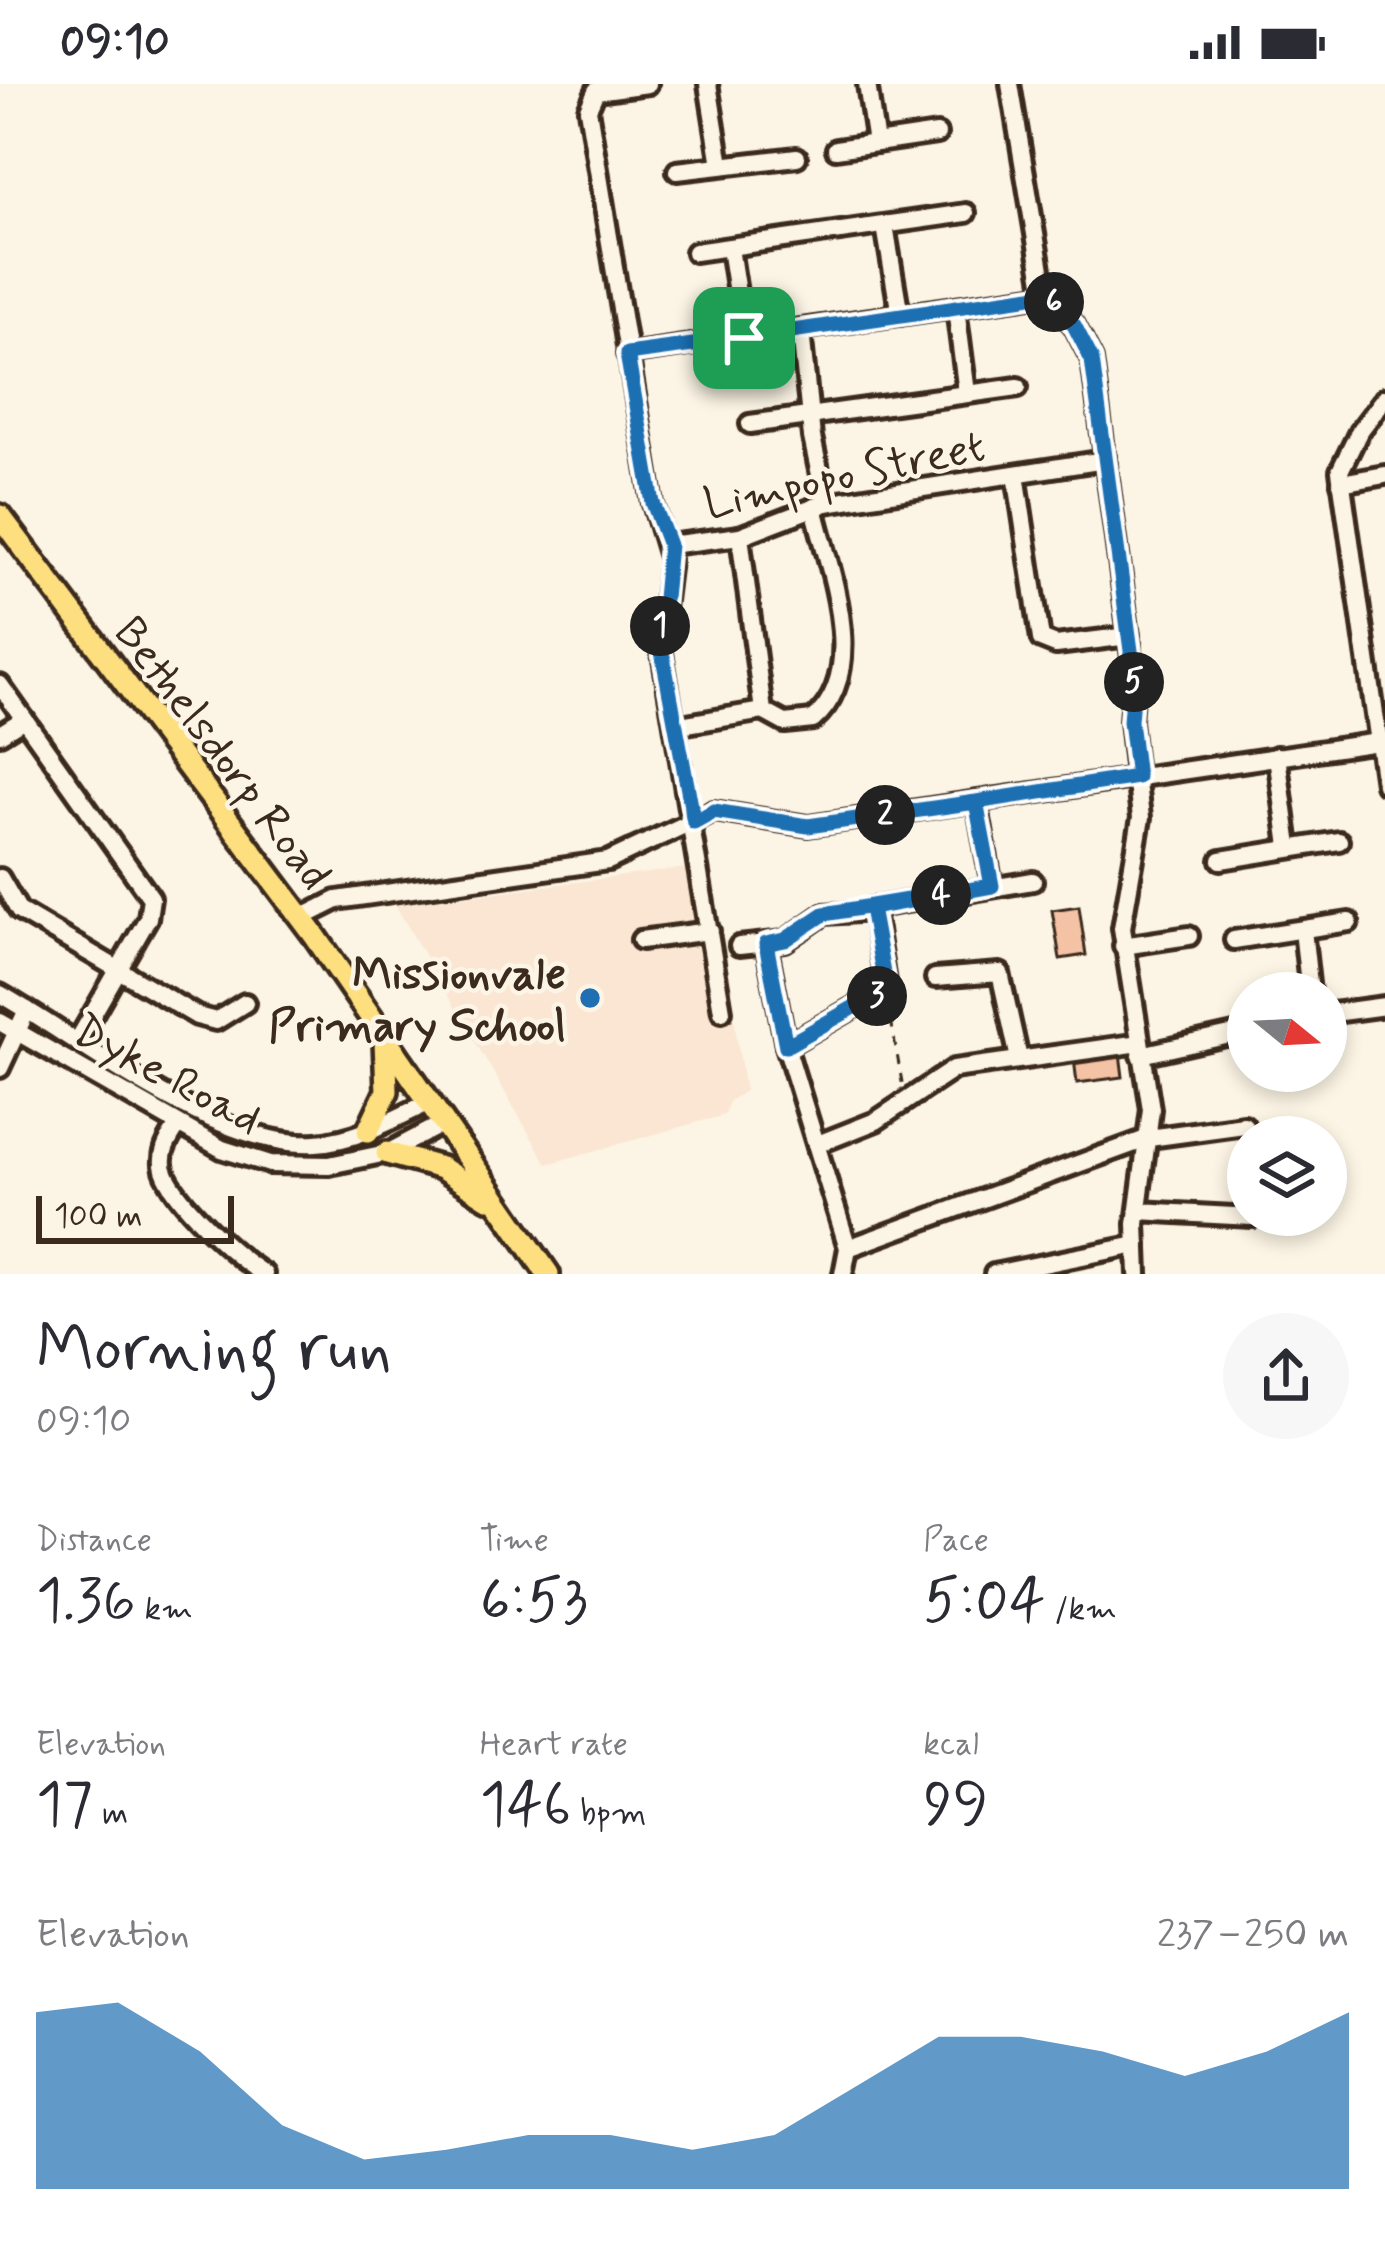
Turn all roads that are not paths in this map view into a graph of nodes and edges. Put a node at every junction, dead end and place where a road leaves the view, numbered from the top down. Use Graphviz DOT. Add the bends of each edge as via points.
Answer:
graph roads {
  1 [pos="648,84"];
  2 [pos="708,84"];
  3 [pos="867,84"];
  4 [pos="1010,84"];
  5 [pos="937,134"];
  6 [pos="876,143"];
  7 [pos="836,148"];
  8 [pos="796,157"];
  9 [pos="721,165"];
  10 [pos="677,171"];
  11 [pos="966,213"];
  12 [pos="885,226"];
  13 [pos="730,248"];
  14 [pos="695,252"];
  15 [pos="1045,294"];
  16 [pos="956,308"];
  17 [pos="900,315"];
  18 [pos="801,331"];
  19 [pos="744,338"];
  20 [pos="627,354"];
  21 [pos="1018,387"];
  22 [pos="967,393"];
  23 [pos="1385,398"];
  24 [pos="812,415"];
  25 [pos="750,424"];
  26 [pos="1105,460"];
  27 [pos="1016,474"];
  28 [pos="1385,476"];
  29 [pos="1341,483"];
  30 [pos="820,505"];
  31 [pos="0,516"];
  32 [pos="740,536"];
  33 [pos="669,545"];
  34 [pos="1129,636"];
  35 [pos="0,685"];
  36 [pos="763,711"];
  37 [pos="24,719"];
  38 [pos="675,726"];
  39 [pos="0,734"];
  40 [pos="1382,742"];
  41 [pos="1277,756"];
  42 [pos="1137,777"];
  43 [pos="1385,784"];
  44 [pos="976,802"];
  45 [pos="694,822"];
  46 [pos="1339,841"];
  47 [pos="1289,847"];
  48 [pos="1220,860"];
  49 [pos="0,878"];
  50 [pos="1033,881"];
  51 [pos="992,886"];
  52 [pos="871,908"];
  53 [pos="301,918"];
  54 [pos="1349,922"];
  55 [pos="1303,930"];
  56 [pos="710,931"];
  57 [pos="1189,936"];
  58 [pos="641,940"];
  59 [pos="1234,940"];
  60 [pos="766,944"];
  61 [pos="739,946"];
  62 [pos="1123,946"];
  63 [pos="118,970"];
  64 [pos="1308,972"];
  65 [pos="935,978"];
  66 [pos="0,994"];
  67 [pos="245,1003"];
  68 [pos="1385,1006"];
  69 [pos="27,1010"];
  70 [pos="722,1011"];
  71 [pos="1347,1011"];
  72 [pos="0,1022"];
  73 [pos="18,1034"];
  74 [pos="384,1034"];
  75 [pos="1227,1035"];
  76 [pos="78,1040"];
  77 [pos="786,1046"];
  78 [pos="1141,1049"];
  79 [pos="1018,1059"];
  80 [pos="0,1068"];
  81 [pos="429,1102"];
  82 [pos="444,1123"];
  83 [pos="178,1125"];
  84 [pos="1227,1127"];
  85 [pos="368,1131"];
  86 [pos="1149,1138"];
  87 [pos="818,1144"];
  88 [pos="387,1154"];
  89 [pos="1138,1211"];
  90 [pos="507,1214"];
  91 [pos="1227,1216"];
  92 [pos="1137,1245"];
  93 [pos="848,1248"];
  94 [pos="264,1274"];
  95 [pos="548,1274"];
  96 [pos="843,1274"];
  97 [pos="994,1274"];
  98 [pos="1138,1274"];
  1 -- 20 [label="street" via="592,94 588,110"];
  2 -- 9 [label="street"];
  3 -- 6 [label="street"];
  4 -- 15 [label="street"];
  5 -- 6 [label="street"];
  6 -- 7 [label="street"];
  8 -- 9 [label="street"];
  9 -- 10 [label="street"];
  11 -- 12 [label="street"];
  12 -- 13 [label="street"];
  12 -- 17 [label="street"];
  13 -- 14 [label="street"];
  13 -- 19 [label="street"];
  15 -- 16 [label="street"];
  15 -- 26 [label="street" via="1087,345"];
  16 -- 17 [label="street"];
  16 -- 22 [label="street"];
  17 -- 18 [label="street"];
  18 -- 19 [label="street"];
  18 -- 24 [label="street"];
  19 -- 20 [label="street"];
  20 -- 33 [label="street" via="653,503"];
  21 -- 22 [label="street"];
  22 -- 24 [label="street"];
  23 -- 29 [label="street" via="1346,453"];
  24 -- 25 [label="street"];
  24 -- 30 [label="street"];
  26 -- 27 [label="street, Limpopo Street"];
  26 -- 34 [label="street"];
  27 -- 30 [label="street, Limpopo Street"];
  27 -- 34 [label="street" via="1041,639 1056,646"];
  28 -- 29 [label="street"];
  29 -- 40 [label="street"];
  30 -- 32 [label="street, Limpopo Street"];
  30 -- 36 [label="street" via="841,625 839,673 813,720 785,723"];
  31 -- 53 [label="main road, Bethelsdorp Road"];
  32 -- 33 [label="street, Limpopo Street"];
  32 -- 36 [label="street"];
  33 -- 38 [label="street" via="660,641"];
  34 -- 42 [label="street"];
  35 -- 37 [label="street"];
  36 -- 38 [label="street"];
  37 -- 39 [label="street"];
  37 -- 63 [label="street" via="151,898"];
  38 -- 45 [label="street"];
  40 -- 41 [label="street"];
  40 -- 43 [label="street"];
  41 -- 42 [label="street"];
  41 -- 47 [label="street"];
  42 -- 44 [label="street"];
  42 -- 62 [label="street" via="1140,835"];
  44 -- 45 [label="street" via="808,826 714,811"];
  44 -- 51 [label="street"];
  45 -- 53 [label="street" via="608,861 337,900"];
  45 -- 56 [label="street"];
  46 -- 47 [label="street"];
  47 -- 48 [label="street"];
  49 -- 63 [label="street" via="19,911"];
  50 -- 51 [label="street"];
  51 -- 52 [label="street"];
  52 -- 60 [label="street" via="824,914"];
  52 -- 77 [label="street" via="886,989"];
  53 -- 74 [label="main road, Bethelsdorp Road"];
  54 -- 55 [label="street"];
  55 -- 59 [label="street"];
  55 -- 64 [label="street"];
  56 -- 58 [label="street"];
  56 -- 70 [label="street"];
  57 -- 62 [label="street"];
  60 -- 61 [label="street"];
  60 -- 77 [label="street"];
  62 -- 78 [label="street"];
  63 -- 67 [label="street" via="208,1021"];
  63 -- 76 [label="street"];
  65 -- 79 [label="street" via="1000,973"];
  66 -- 69 [label="street, Dyke Road"];
  68 -- 71 [label="street"];
  69 -- 73 [label="street"];
  69 -- 76 [label="street, Dyke Road"];
  72 -- 73 [label="street, Dyke Road"];
  73 -- 80 [label="street"];
  73 -- 83 [label="street, Dyke Road"];
  74 -- 81 [label="main road, Bethelsdorp Road"];
  74 -- 85 [label="main road" via="387,1091"];
  75 -- 78 [label="street"];
  76 -- 85 [label="street, Dyke Road" via="250,1136 320,1142"];
  77 -- 87 [label="street"];
  78 -- 79 [label="street"];
  78 -- 86 [label="street"];
  79 -- 87 [label="street" via="954,1069 876,1121"];
  81 -- 82 [label="main road, Bethelsdorp Road"];
  81 -- 85 [label="street, Dyke Road"];
  82 -- 88 [label="street, Dyke Road"];
  82 -- 90 [label="main road, Bethelsdorp Road"];
  83 -- 88 [label="street, Dyke Road" via="270,1164 329,1165"];
  83 -- 94 [label="street" via="163,1154 167,1177 224,1245"];
  84 -- 86 [label="street"];
  86 -- 89 [label="street"];
  86 -- 93 [label="street"];
  87 -- 93 [label="street"];
  88 -- 90 [label="main road" via="461,1179"];
  89 -- 91 [label="street"];
  89 -- 92 [label="street"];
  90 -- 95 [label="main road, Bethelsdorp Road"];
  92 -- 97 [label="street"];
  92 -- 98 [label="street"];
  93 -- 96 [label="street"];
}
